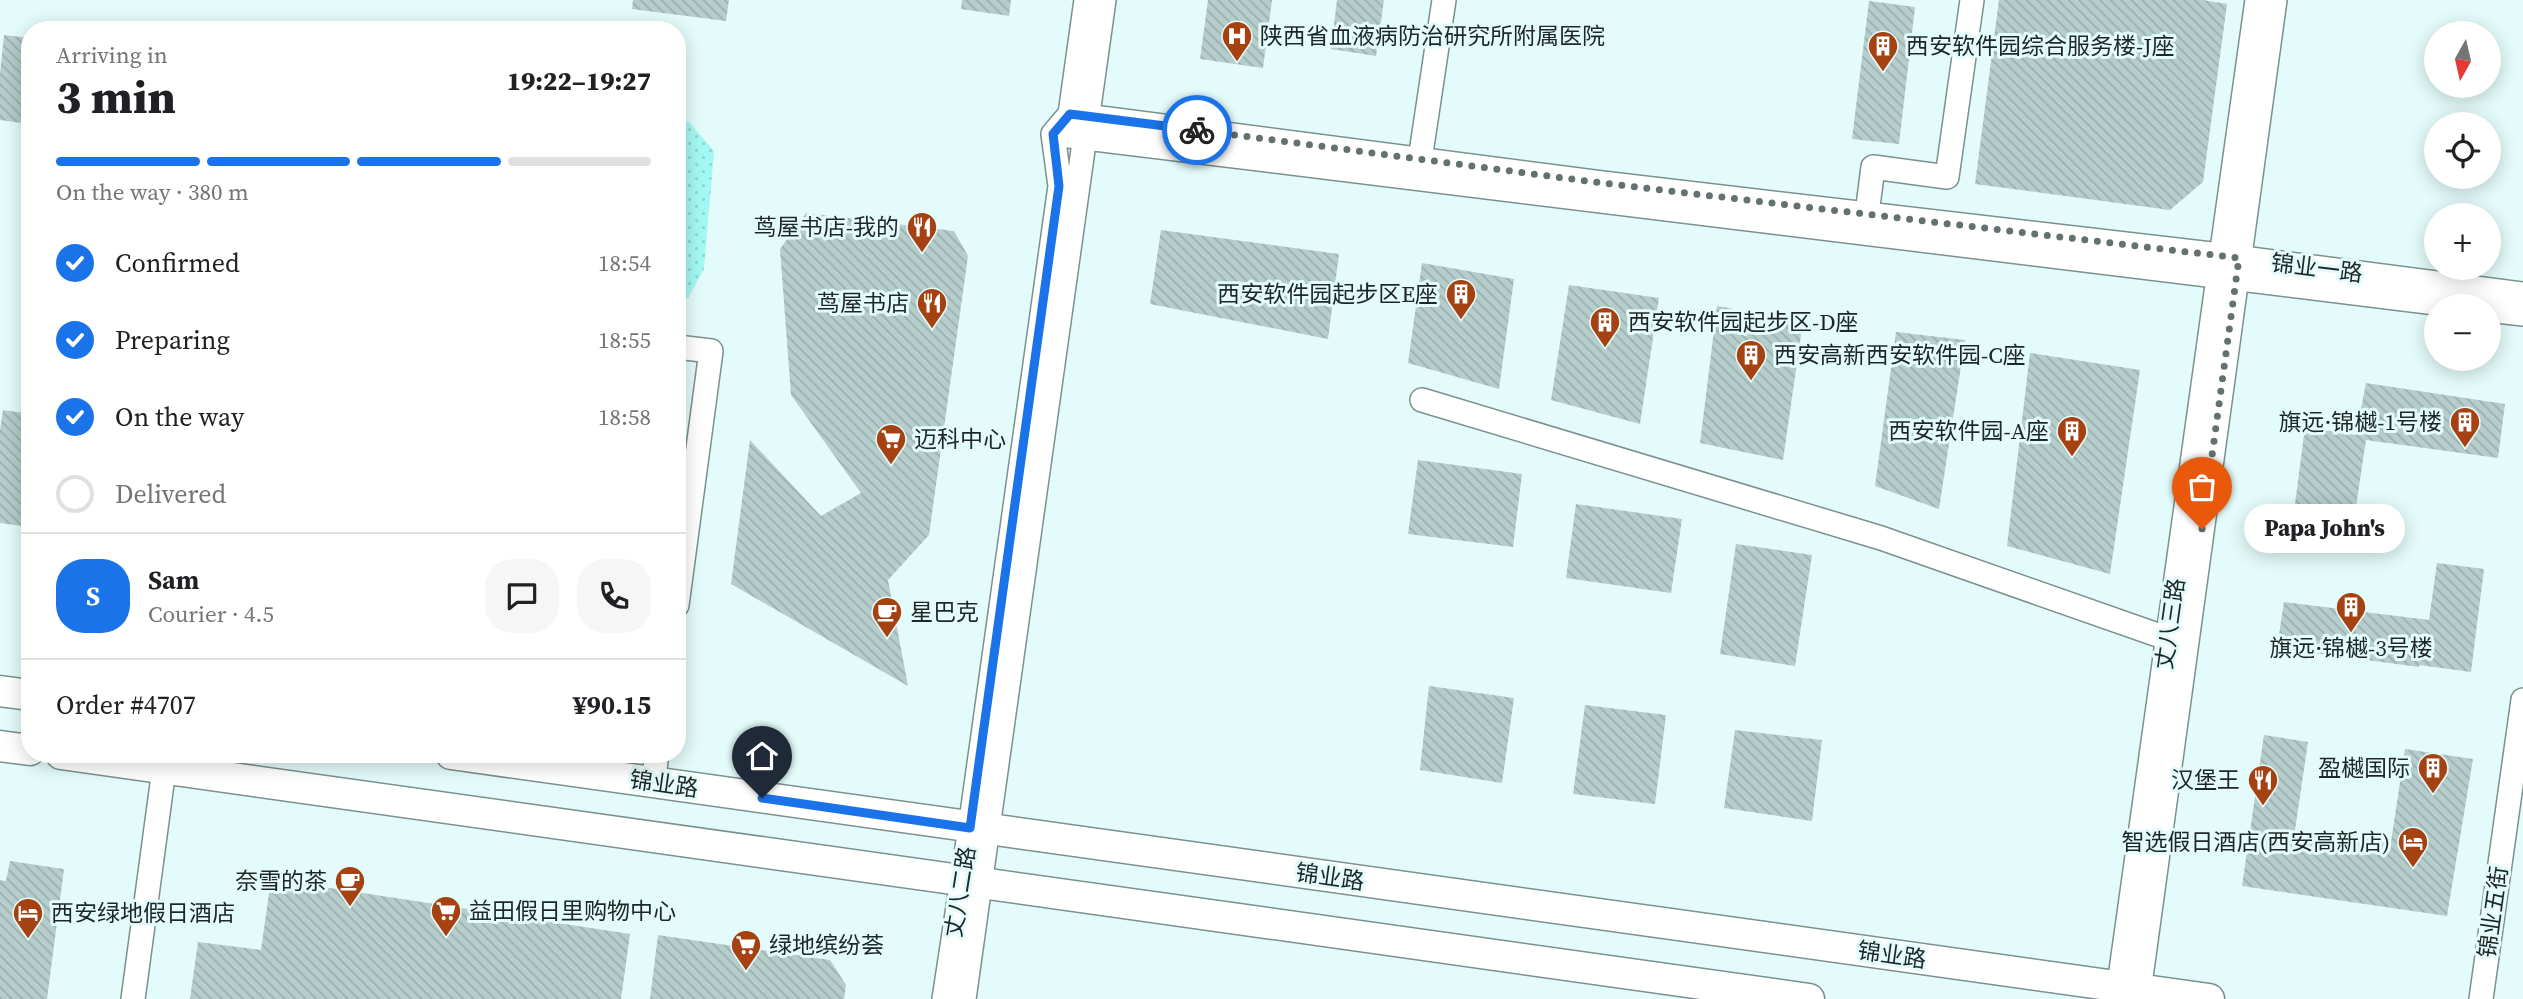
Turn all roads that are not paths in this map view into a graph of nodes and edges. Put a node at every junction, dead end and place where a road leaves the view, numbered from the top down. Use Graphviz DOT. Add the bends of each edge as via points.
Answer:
graph roads {
  1 [pos="1086,0"];
  2 [pos="1104,0"];
  3 [pos="1444,0"];
  4 [pos="1972,0"];
  5 [pos="2257,0"];
  6 [pos="2275,0"];
  7 [pos="1079,115"];
  8 [pos="1053,134"];
  9 [pos="1085,140"];
  10 [pos="1418,169"];
  11 [pos="1867,214"];
  12 [pos="2228,267"];
  13 [pos="2523,294"];
  14 [pos="2424,300"];
  15 [pos="2501,311"];
  16 [pos="2523,314"];
  17 [pos="686,348"];
  18 [pos="1422,401"];
  19 [pos="686,538"];
  20 [pos="2169,639"];
  21 [pos="0,691"];
  22 [pos="21,694"];
  23 [pos="2523,700"];
  24 [pos="0,746"];
  25 [pos="21,749"];
  26 [pos="123,763"];
  27 [pos="573,763"];
  28 [pos="164,769"];
  29 [pos="655,769"];
  30 [pos="979,829"];
  31 [pos="970,883"];
  32 [pos="2128,994"];
  33 [pos="133,999"];
  34 [pos="944,999"];
  35 [pos="964,999"];
  36 [pos="1808,999"];
  37 [pos="2209,999"];
  38 [pos="2481,999"];
  1 -- 7 [label="street, 丈八二路"];
  2 -- 7 [label="street, 丈八二路"];
  3 -- 10 [label="street"];
  4 -- 11 [label="street" via="1947,177 1873,167"];
  5 -- 12 [label="street, 丈八三路"];
  6 -- 12 [label="street, 丈八三路"];
  7 -- 8 [label="street"];
  7 -- 9 [label="street, 丈八二路"];
  7 -- 10 [label="street, 锦业一路"];
  8 -- 9 [label="street, 锦业一路"];
  8 -- 30 [label="street, 丈八二路" via="1059,186"];
  9 -- 10 [label="street, 锦业一路"];
  9 -- 30 [label="street, 丈八二路"];
  10 -- 11 [label="street, 锦业一路" via="1602,183"];
  10 -- 12 [label="street, 锦业一路"];
  11 -- 12 [label="street, 锦业一路"];
  12 -- 13 [label="street, 锦业一路"];
  12 -- 14 [label="street, 锦业一路"];
  12 -- 20 [label="street, 丈八三路"];
  12 -- 32 [label="street, 丈八三路"];
  15 -- 16 [label="street"];
  17 -- 19 [label="street" via="711,351"];
  18 -- 20 [label="street" via="1881,538"];
  20 -- 32 [label="street, 丈八三路"];
  21 -- 22 [label="main road"];
  23 -- 38 [label="street, 锦业五街"];
  24 -- 25 [label="main road"];
  26 -- 28 [label="main road"];
  27 -- 29 [label="main road, 锦业路"];
  28 -- 31 [label="main road"];
  28 -- 33 [label="street"];
  29 -- 30 [label="main road, 锦业路"];
  30 -- 31 [label="street, 丈八二路"];
  30 -- 32 [label="main road, 锦业路"];
  31 -- 34 [label="street, 丈八二路"];
  31 -- 35 [label="street, 丈八二路"];
  31 -- 36 [label="main road"];
  32 -- 37 [label="main road, 锦业路"];
}
